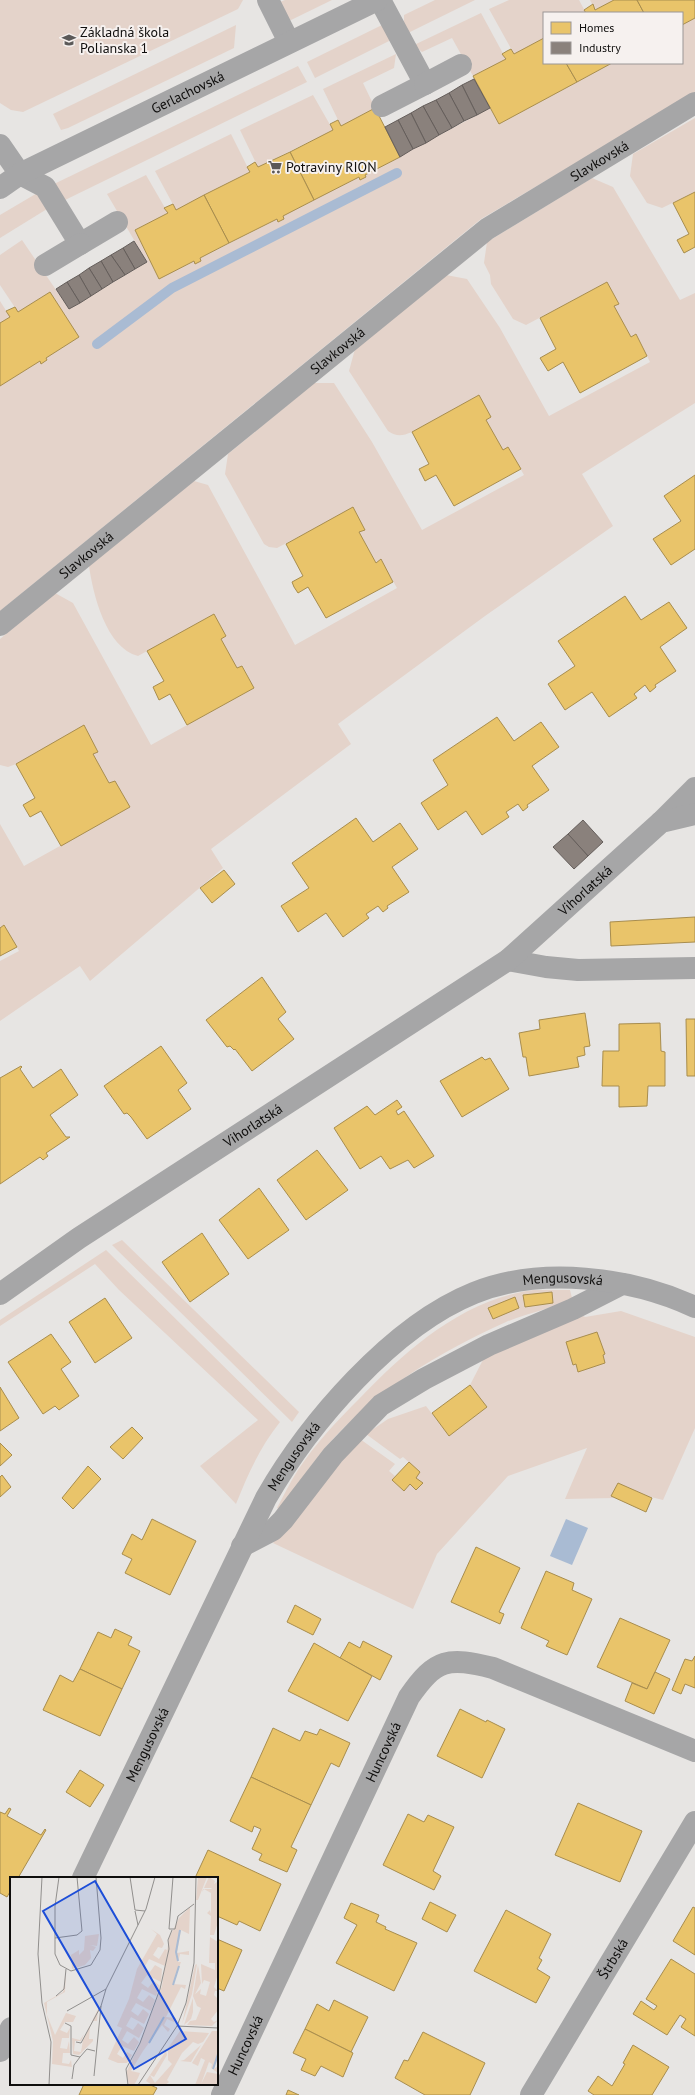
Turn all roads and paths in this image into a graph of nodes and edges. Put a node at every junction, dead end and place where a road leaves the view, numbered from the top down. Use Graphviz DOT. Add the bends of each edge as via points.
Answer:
graph roads {
  1 [pos="268,0"];
  2 [pos="377,0"];
  3 [pos="380,0"];
  4 [pos="289,42"];
  5 [pos="461,65"];
  6 [pos="425,84"];
  7 [pos="695,103"];
  8 [pos="382,106"];
  9 [pos="0,145"];
  10 [pos="20,174"];
  11 [pos="0,188"];
  12 [pos="118,222"];
  13 [pos="80,244"];
  14 [pos="45,265"];
  15 [pos="0,626"];
  16 [pos="695,788"];
  17 [pos="695,814"];
  18 [pos="662,822"];
  19 [pos="508,960"];
  20 [pos="695,968"];
  21 [pos="622,1284"];
  22 [pos="0,1294"];
  23 [pos="695,1307"];
  24 [pos="242,1546"];
  25 [pos="695,1751"];
  26 [pos="695,1822"];
  27 [pos="83,1877"];
  28 [pos="10,2030"];
  29 [pos="0,2051"];
  30 [pos="222,2095"];
  31 [pos="531,2095"];
  1 -- 4 [label="street"];
  2 -- 4 [label="street, Gerlachovská"];
  3 -- 6 [label="street"];
  4 -- 10 [label="street, Gerlachovská"];
  5 -- 6 [label="street"];
  6 -- 8 [label="street"];
  7 -- 15 [label="street, Slavkovská" via="487,229"];
  9 -- 10 [label="street"];
  10 -- 11 [label="street, Gerlachovská"];
  10 -- 13 [label="street" via="45,187"];
  12 -- 13 [label="street"];
  13 -- 14 [label="street"];
  16 -- 18 [label="street, Vihorlatská"];
  17 -- 18 [label="street, Vihorlatská"];
  18 -- 19 [label="street, Vihorlatská"];
  19 -- 20 [label="street" via="578,970"];
  19 -- 22 [label="street, Vihorlatská" via="85,1234"];
  21 -- 23 [label="street, Mengusovská" via="675,1298"];
  21 -- 24 [label="street" via="573,1309 489,1345 381,1405 333,1455 274,1530"];
  21 -- 24 [label="street, Mengusovská" via="562,1278 529,1279 501,1284 474,1293 426,1320 404,1336 353,1384 303,1441 276,1480"];
  24 -- 27 [label="street, Mengusovská"];
  25 -- 30 [label="street, Huncovská" via="493,1668 464,1660 440,1664 423,1678 409,1697"];
  26 -- 31 [label="street, Štrbská"];
  28 -- 29 [label="street"];
}
